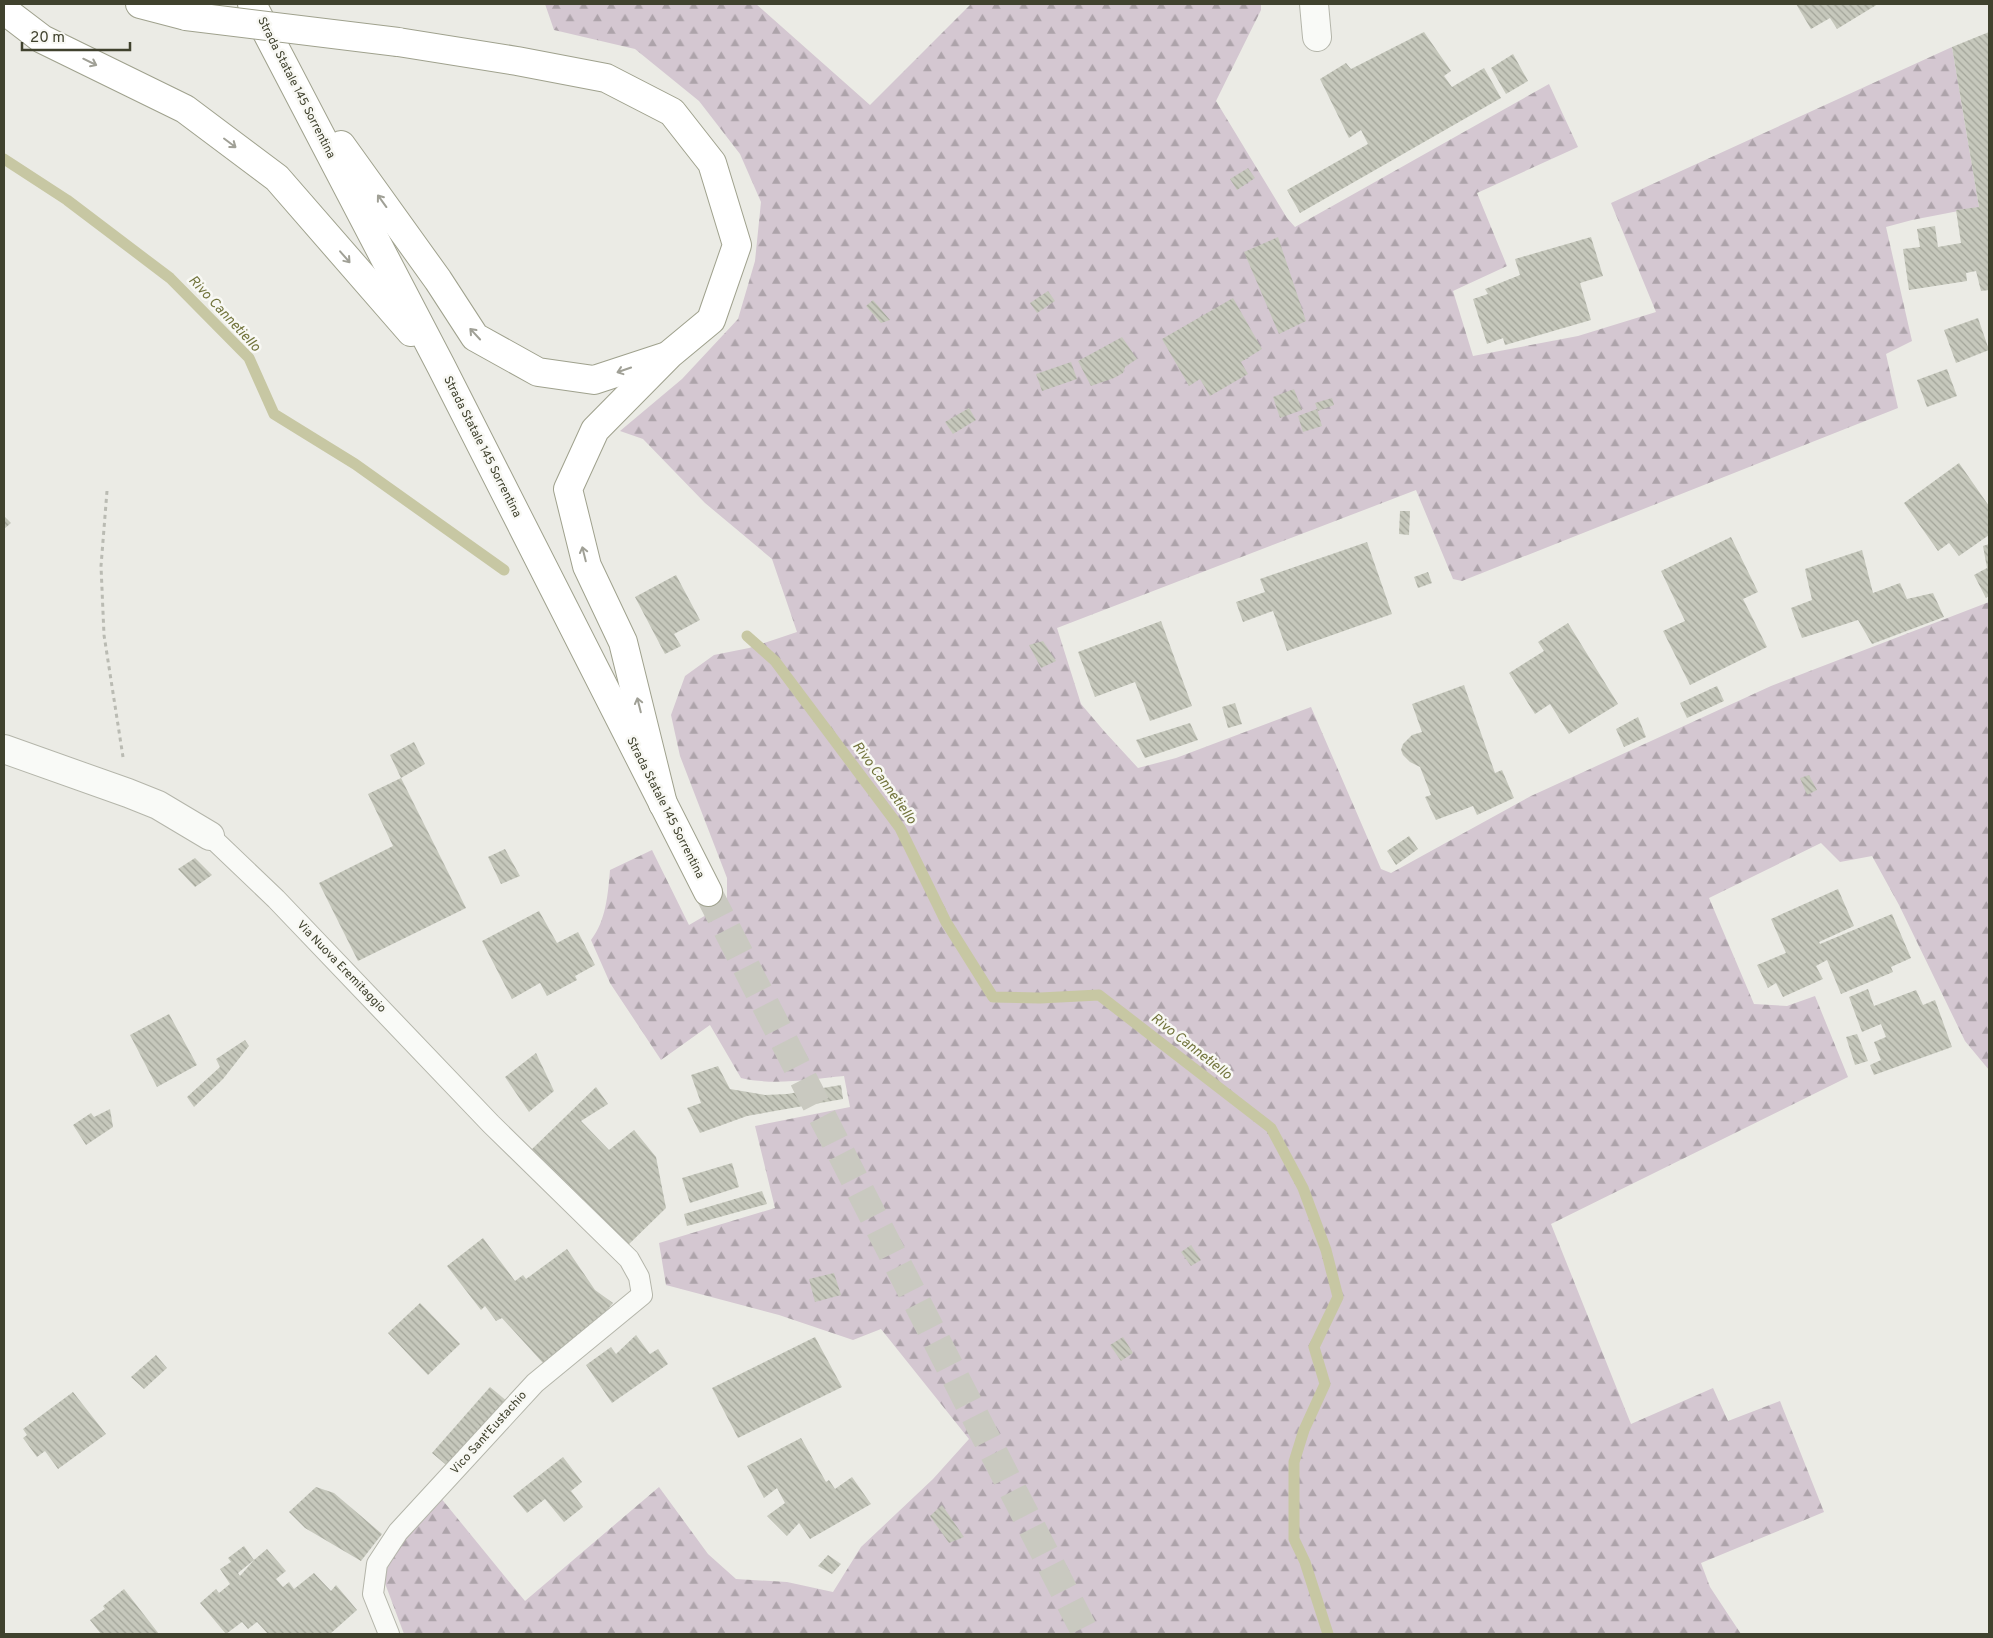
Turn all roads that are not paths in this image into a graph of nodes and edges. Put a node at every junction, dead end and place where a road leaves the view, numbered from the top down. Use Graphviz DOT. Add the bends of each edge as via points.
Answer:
graph roads {
  1 [pos="140,4"];
  2 [pos="252,4"];
  3 [pos="1314,4"];
  4 [pos="4,10"];
  5 [pos="1316,37"];
  6 [pos="284,64"];
  7 [pos="670,354"];
  8 [pos="441,366"];
  9 [pos="4,748"];
  10 [pos="663,804"];
  11 [pos="210,836"];
  12 [pos="708,892"];
  13 [pos="629,1259"];
  14 [pos="389,1634"];
  1 -- 7 [label="highway, bridge" via="186,16 398,42 606,78 672,112 712,163 737,245 711,320"];
  2 -- 6 [label="highway, Strada Statale 145 Sorrentina"];
  3 -- 5 [label="street"];
  4 -- 8 [label="highway, one-way" via="42,39 185,109 277,178"];
  7 -- 6 [label="highway, one-way" via="594,380 538,372 475,337"];
  6 -- 8 [label="highway, Strada Statale 145 Sorrentina"];
  10 -- 7 [label="highway, one-way" via="624,642 587,566 568,489 595,430"];
  8 -- 10 [label="highway, Strada Statale 145 Sorrentina"];
  9 -- 11 [label="street, Via Nuova Eremitaggio" via="128,792 158,805"];
  10 -- 12 [label="highway, Strada Statale 145 Sorrentina"];
  11 -- 13 [label="lane, Via Nuova Eremitaggio" via="276,899 491,1124"];
  13 -- 14 [label="lane, Vico Sant'Eustachio" via="639,1277 642,1295 535,1383 398,1532 377,1564 373,1594"];
}
